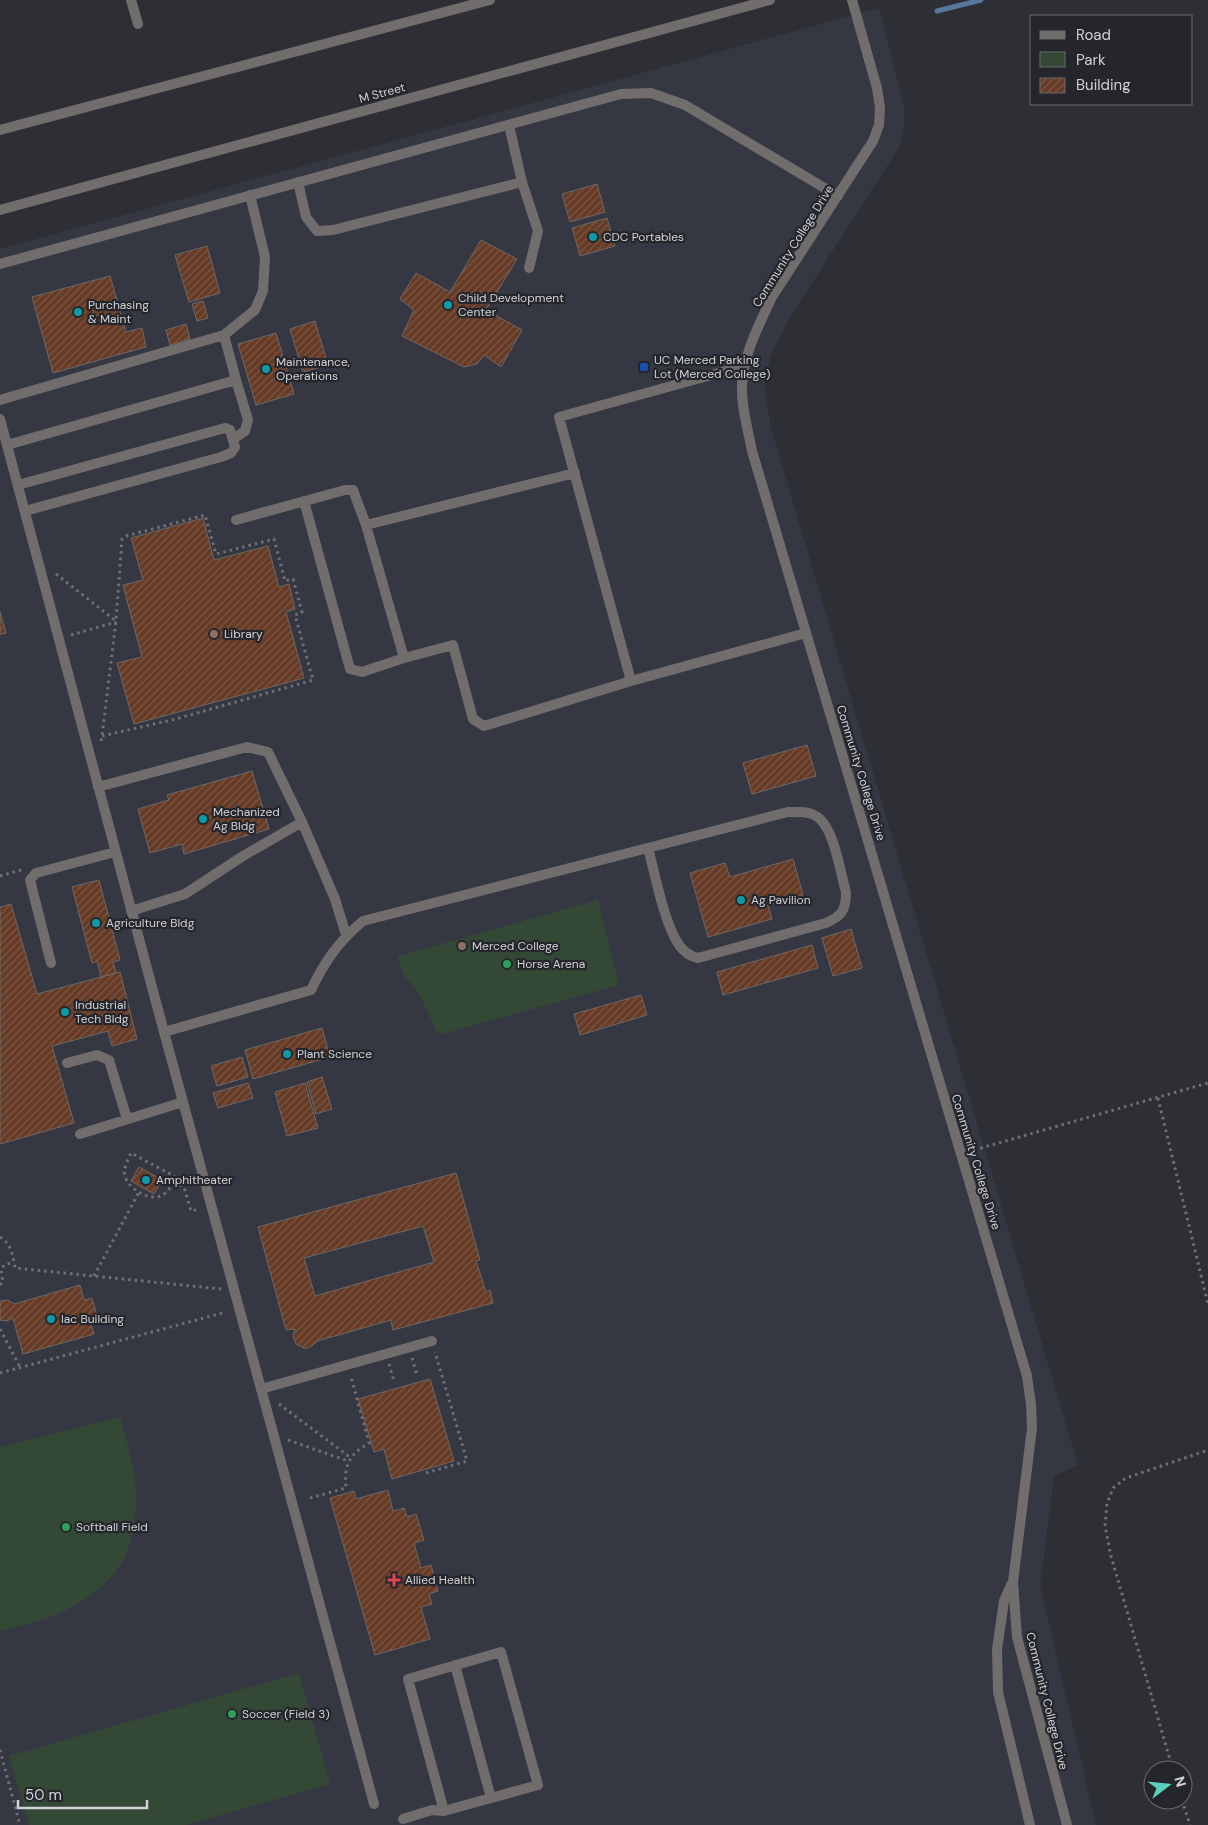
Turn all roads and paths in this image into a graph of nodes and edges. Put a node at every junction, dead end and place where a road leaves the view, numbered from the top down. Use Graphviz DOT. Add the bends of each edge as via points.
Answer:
graph roads {
  1 [pos="131,0"];
  2 [pos="490,0"];
  3 [pos="770,0"];
  4 [pos="852,0"];
  5 [pos="138,24"];
  6 [pos="509,124"];
  7 [pos="0,130"];
  8 [pos="298,182"];
  9 [pos="522,182"];
  10 [pos="250,196"];
  11 [pos="838,196"];
  12 [pos="0,210"];
  13 [pos="0,264"];
  14 [pos="529,268"];
  15 [pos="224,335"];
  16 [pos="744,366"];
  17 [pos="236,380"];
  18 [pos="0,400"];
  19 [pos="0,420"];
  20 [pos="234,438"];
  21 [pos="7,445"];
  22 [pos="574,473"];
  23 [pos="18,485"];
  24 [pos="304,501"];
  25 [pos="25,511"];
  26 [pos="236,520"];
  27 [pos="366,526"];
  28 [pos="38,559"];
  29 [pos="116,621"];
  30 [pos="806,633"];
  31 [pos="59,638"];
  32 [pos="404,658"];
  33 [pos="631,681"];
  34 [pos="102,736"];
  35 [pos="101,745"];
  36 [pos="98,787"];
  37 [pos="302,822"];
  38 [pos="648,848"];
  39 [pos="115,852"];
  40 [pos="131,911"];
  41 [pos="346,935"];
  42 [pos="51,963"];
  43 [pos="164,1032"];
  44 [pos="67,1063"];
  45 [pos="1208,1084"];
  46 [pos="1158,1098"];
  47 [pos="183,1102"];
  48 [pos="127,1120"];
  49 [pos="80,1134"];
  50 [pos="961,1154"];
  51 [pos="178,1184"];
  52 [pos="139,1192"];
  53 [pos="211,1206"];
  54 [pos="0,1237"];
  55 [pos="14,1262"];
  56 [pos="94,1276"];
  57 [pos="0,1286"];
  58 [pos="234,1290"];
  59 [pos="1208,1304"];
  60 [pos="239,1308"];
  61 [pos="0,1329"];
  62 [pos="432,1341"];
  63 [pos="347,1365"];
  64 [pos="20,1367"];
  65 [pos="0,1373"];
  66 [pos="261,1390"];
  67 [pos="274,1435"];
  68 [pos="1208,1450"];
  69 [pos="349,1459"];
  70 [pos="426,1473"];
  71 [pos="310,1498"];
  72 [pos="1013,1582"];
  73 [pos="455,1665"];
  74 [pos="0,1750"];
  75 [pos="1170,1760"];
  76 [pos="491,1798"];
  77 [pos="374,1804"];
  78 [pos="1185,1810"];
  79 [pos="444,1811"];
  80 [pos="403,1818"];
  81 [pos="20,1825"];
  82 [pos="1030,1825"];
  83 [pos="1067,1825"];
  84 [pos="1190,1825"];
  1 -- 5 [label="street"];
  2 -- 7 [label="street"];
  3 -- 12 [label="street, M Street"];
  4 -- 11 [label="street, Community College Drive" via="877,88 879,125 873,141"];
  6 -- 8 [label="street"];
  6 -- 9 [label="street"];
  6 -- 11 [label="street" via="621,94 651,93 685,105"];
  8 -- 9 [label="street" via="306,217 317,231 333,230"];
  8 -- 10 [label="street"];
  9 -- 14 [label="street" via="538,231"];
  10 -- 13 [label="street"];
  10 -- 15 [label="street" via="265,256 263,291 255,310"];
  11 -- 16 [label="street, Community College Drive" via="772,298"];
  15 -- 17 [label="street"];
  15 -- 18 [label="street"];
  16 -- 22 [label="street" via="559,416"];
  16 -- 30 [label="street, Community College Drive" via="742,404 752,451"];
  17 -- 20 [label="street" via="248,420 245,431"];
  17 -- 21 [label="street"];
  19 -- 21 [label="street"];
  20 -- 23 [label="street" via="225,428"];
  20 -- 25 [label="street" via="236,448 221,457"];
  21 -- 23 [label="street"];
  22 -- 27 [label="street"];
  22 -- 33 [label="street"];
  23 -- 25 [label="street"];
  24 -- 26 [label="street"];
  24 -- 27 [label="street" via="353,490"];
  24 -- 32 [label="street" via="350,669 362,672"];
  25 -- 28 [label="street"];
  27 -- 32 [label="street"];
  28 -- 29 [label="path"];
  28 -- 31 [label="street"];
  29 -- 31 [label="path"];
  29 -- 34 [label="path"];
  29 -- 34 [label="path" via="122,540 126,536 205,515 216,554 274,538 285,581 293,579 302,612 295,615 313,680 176,719"];
  30 -- 33 [label="street"];
  30 -- 50 [label="street, Community College Drive"];
  31 -- 36 [label="street"];
  32 -- 33 [label="street" via="453,645 473,719 484,726"];
  34 -- 35 [label="path"];
  36 -- 37 [label="street" via="247,747 268,752"];
  36 -- 39 [label="street"];
  37 -- 40 [label="street" via="185,894"];
  37 -- 41 [label="street"];
  38 -- 38 [label="street" via="670,928 690,956 698,958 826,923 839,916 846,902 830,834 820,819 804,812 788,812"];
  38 -- 41 [label="street" via="363,921"];
  39 -- 40 [label="street"];
  39 -- 42 [label="street" via="36,873 30,880"];
  40 -- 43 [label="street"];
  41 -- 43 [label="street" via="322,965 311,990"];
  43 -- 47 [label="street"];
  44 -- 48 [label="street" via="97,1055 109,1060"];
  45 -- 46 [label="path"];
  46 -- 50 [label="path"];
  46 -- 59 [label="path"];
  47 -- 48 [label="street"];
  47 -- 53 [label="street"];
  48 -- 49 [label="street"];
  50 -- 72 [label="street, Community College Drive" via="1027,1376 1032,1405"];
  51 -- 52 [label="path" via="161,1196 151,1197"];
  51 -- 52 [label="path" via="174,1176 131,1153 125,1176"];
  51 -- 53 [label="path" via="184,1187 191,1211"];
  52 -- 56 [label="path"];
  53 -- 58 [label="street"];
  54 -- 55 [label="path" via="13,1254"];
  55 -- 56 [label="path" via="15,1268"];
  55 -- 57 [label="path" via="4,1265 1,1270 3,1282"];
  56 -- 58 [label="path"];
  58 -- 60 [label="street"];
  60 -- 64 [label="path"];
  60 -- 66 [label="street"];
  61 -- 64 [label="path"];
  62 -- 63 [label="street"];
  62 -- 70 [label="path" via="467,1461"];
  63 -- 66 [label="street"];
  63 -- 69 [label="path" via="369,1443"];
  64 -- 65 [label="path"];
  66 -- 67 [label="street"];
  66 -- 69 [label="path"];
  67 -- 69 [label="path"];
  67 -- 77 [label="street"];
  68 -- 75 [label="path" via="1126,1478 1113,1488 1105,1526"];
  69 -- 71 [label="path" via="346,1488"];
  72 -- 82 [label="street, Community College Drive" via="1004,1601 997,1648 998,1692"];
  72 -- 83 [label="street, Community College Drive" via="1017,1637"];
  73 -- 76 [label="street"];
  73 -- 76 [label="street" via="501,1652 538,1785"];
  73 -- 79 [label="street" via="408,1679"];
  74 -- 81 [label="path"];
  76 -- 79 [label="street"];
  78 -- 84 [label="path"];
  79 -- 80 [label="street" via="432,1810"];
}
